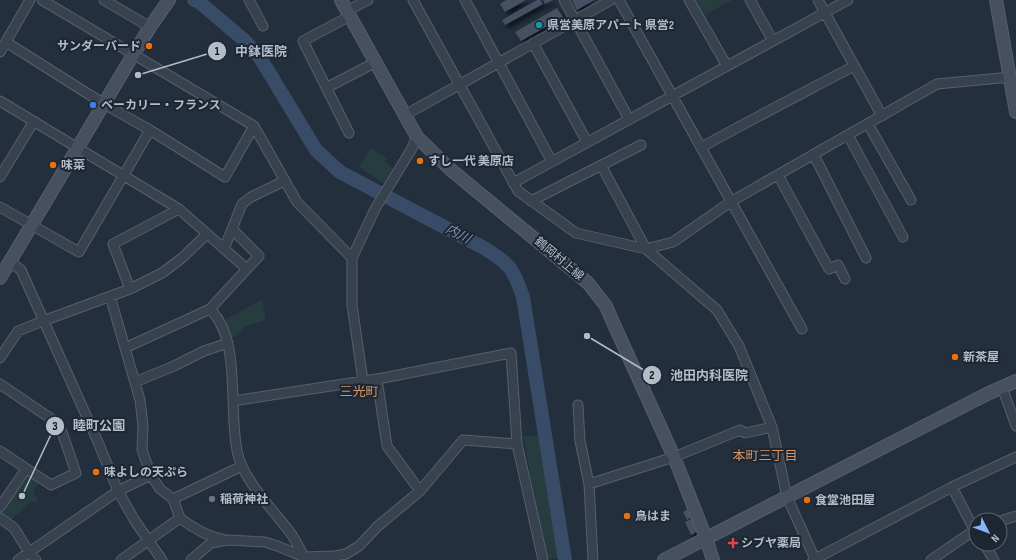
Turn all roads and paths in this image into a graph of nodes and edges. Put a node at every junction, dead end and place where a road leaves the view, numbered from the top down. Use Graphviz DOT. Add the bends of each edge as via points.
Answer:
graph roads {
  1 [pos="30,0"];
  2 [pos="42,0"];
  3 [pos="104,0"];
  4 [pos="249,0"];
  5 [pos="341,0"];
  6 [pos="368,0"];
  7 [pos="413,0"];
  8 [pos="465,0"];
  9 [pos="564,0"];
  10 [pos="611,0"];
  11 [pos="619,0"];
  12 [pos="689,0"];
  13 [pos="750,0"];
  14 [pos="818,0"];
  15 [pos="848,0"];
  16 [pos="996,0"];
  17 [pos="168,1"];
  18 [pos="824,12"];
  19 [pos="349,14"];
  20 [pos="575,20"];
  21 [pos="263,26"];
  22 [pos="150,27"];
  23 [pos="773,41"];
  24 [pos="6,42"];
  25 [pos="533,43"];
  26 [pos="0,52"];
  27 [pos="133,55"];
  28 [pos="376,62"];
  29 [pos="498,63"];
  30 [pos="1012,63"];
  31 [pos="727,66"];
  32 [pos="854,66"];
  33 [pos="1010,76"];
  34 [pos="460,85"];
  35 [pos="326,88"];
  36 [pos="673,96"];
  37 [pos="0,102"];
  38 [pos="104,104"];
  39 [pos="1016,107"];
  40 [pos="405,115"];
  41 [pos="882,116"];
  42 [pos="629,120"];
  43 [pos="34,121"];
  44 [pos="868,124"];
  45 [pos="254,126"];
  46 [pos="150,130"];
  47 [pos="349,133"];
  48 [pos="848,135"];
  49 [pos="417,137"];
  50 [pos="587,142"];
  51 [pos="640,145"];
  52 [pos="78,147"];
  53 [pos="702,147"];
  54 [pos="814,155"];
  55 [pos="552,162"];
  56 [pos="601,165"];
  57 [pos="124,175"];
  58 [pos="778,175"];
  59 [pos="0,177"];
  60 [pos="284,181"];
  61 [pos="513,183"];
  62 [pos="531,200"];
  63 [pos="911,200"];
  64 [pos="732,201"];
  65 [pos="0,207"];
  66 [pos="179,209"];
  67 [pos="32,225"];
  68 [pos="232,229"];
  69 [pos="207,234"];
  70 [pos="903,237"];
  71 [pos="224,249"];
  72 [pos="646,249"];
  73 [pos="352,258"];
  74 [pos="866,258"];
  75 [pos="10,262"];
  76 [pos="247,269"];
  77 [pos="0,278"];
  78 [pos="845,279"];
  79 [pos="130,289"];
  80 [pos="110,296"];
  81 [pos="210,309"];
  82 [pos="43,321"];
  83 [pos="802,329"];
  84 [pos="228,343"];
  85 [pos="126,348"];
  86 [pos="0,358"];
  87 [pos="377,379"];
  88 [pos="363,381"];
  89 [pos="1016,381"];
  90 [pos="135,382"];
  91 [pos="0,384"];
  92 [pos="1002,387"];
  93 [pos="233,401"];
  94 [pos="578,405"];
  95 [pos="1016,426"];
  96 [pos="772,427"];
  97 [pos="517,444"];
  98 [pos="0,451"];
  99 [pos="674,457"];
  100 [pos="1016,457"];
  101 [pos="242,466"];
  102 [pos="26,469"];
  103 [pos="151,475"];
  104 [pos="589,484"];
  105 [pos="952,487"];
  106 [pos="118,491"];
  107 [pos="420,491"];
  108 [pos="787,497"];
  109 [pos="174,498"];
  110 [pos="0,507"];
  111 [pos="0,518"];
  112 [pos="180,518"];
  113 [pos="968,518"];
  114 [pos="968,536"];
  115 [pos="706,538"];
  116 [pos="228,540"];
  117 [pos="148,541"];
  118 [pos="29,552"];
  119 [pos="305,559"];
  120 [pos="542,559"];
  121 [pos="814,559"];
  122 [pos="18,560"];
  123 [pos="36,560"];
  124 [pos="121,560"];
  125 [pos="162,560"];
  126 [pos="191,560"];
  127 [pos="593,560"];
  128 [pos="664,560"];
  129 [pos="713,560"];
  130 [pos="930,560"];
  1 -- 24 [label="street"];
  2 -- 27 [label="street"];
  3 -- 22 [label="street"];
  4 -- 21 [label="street"];
  5 -- 19 [label="street, 鶴岡村上線"];
  6 -- 19 [label="street"];
  7 -- 34 [label="street"];
  8 -- 29 [label="street"];
  9 -- 20 [label="street"];
  10 -- 20 [label="street"];
  11 -- 36 [label="street"];
  12 -- 31 [label="street"];
  13 -- 23 [label="street"];
  14 -- 18 [label="street"];
  15 -- 18 [label="street"];
  16 -- 30 [label="street"];
  17 -- 22 [label="street"];
  18 -- 23 [label="street"];
  18 -- 32 [label="street"];
  19 -- 28 [label="street, 鶴岡村上線"];
  19 -- 35 [label="street" via="303,41"];
  20 -- 25 [label="street"];
  20 -- 42 [label="street"];
  22 -- 27 [label="street"];
  23 -- 31 [label="street"];
  24 -- 26 [label="street"];
  24 -- 38 [label="street"];
  25 -- 29 [label="street"];
  25 -- 50 [label="street"];
  27 -- 38 [label="street"];
  27 -- 45 [label="street"];
  28 -- 35 [label="street"];
  28 -- 40 [label="street, 鶴岡村上線"];
  29 -- 34 [label="street"];
  29 -- 55 [label="street"];
  30 -- 33 [label="street"];
  31 -- 36 [label="street"];
  32 -- 41 [label="street"];
  32 -- 53 [label="street"];
  33 -- 39 [label="street"];
  33 -- 41 [label="street" via="937,84"];
  34 -- 40 [label="street"];
  34 -- 61 [label="street"];
  35 -- 47 [label="street"];
  36 -- 42 [label="street"];
  36 -- 53 [label="street"];
  37 -- 43 [label="street"];
  38 -- 46 [label="street"];
  38 -- 52 [label="street"];
  40 -- 49 [label="street, 鶴岡村上線"];
  41 -- 44 [label="street"];
  42 -- 50 [label="street"];
  43 -- 52 [label="street"];
  43 -- 59 [label="street"];
  44 -- 48 [label="street"];
  44 -- 63 [label="street"];
  45 -- 46 [label="street" via="225,177"];
  45 -- 60 [label="street"];
  46 -- 57 [label="street"];
  48 -- 54 [label="street"];
  48 -- 70 [label="street"];
  49 -- 73 [label="street" via="375,209"];
  49 -- 99 [label="street, 鶴岡村上線" via="450,169 588,283 606,306"];
  50 -- 55 [label="street"];
  51 -- 56 [label="street"];
  52 -- 57 [label="street"];
  52 -- 67 [label="street"];
  53 -- 64 [label="street"];
  54 -- 58 [label="street"];
  54 -- 74 [label="street"];
  55 -- 61 [label="street"];
  56 -- 62 [label="street"];
  56 -- 72 [label="street"];
  57 -- 66 [label="street"];
  57 -- 67 [label="street" via="79,252"];
  58 -- 64 [label="street"];
  58 -- 78 [label="street" via="829,269 838,265"];
  60 -- 68 [label="street" via="251,196 242,204"];
  60 -- 73 [label="street" via="297,202"];
  61 -- 62 [label="street" via="518,192"];
  62 -- 72 [label="street" via="576,233"];
  64 -- 72 [label="street" via="673,242"];
  64 -- 83 [label="street"];
  65 -- 67 [label="street"];
  66 -- 69 [label="street"];
  66 -- 79 [label="street" via="113,244"];
  67 -- 75 [label="street"];
  68 -- 71 [label="street"];
  68 -- 76 [label="street" via="259,256"];
  69 -- 71 [label="street"];
  69 -- 79 [label="street" via="162,273"];
  71 -- 76 [label="street"];
  72 -- 96 [label="street" via="717,310 739,346"];
  73 -- 88 [label="street" via="352,305"];
  75 -- 77 [label="street"];
  75 -- 82 [label="street" via="21,270"];
  76 -- 81 [label="street"];
  79 -- 80 [label="street"];
  80 -- 82 [label="street"];
  80 -- 85 [label="street"];
  81 -- 84 [label="street" via="217,316"];
  81 -- 85 [label="street"];
  82 -- 86 [label="street" via="18,331"];
  82 -- 106 [label="street"];
  84 -- 90 [label="street"];
  84 -- 93 [label="street"];
  85 -- 90 [label="street"];
  87 -- 88 [label="street"];
  87 -- 97 [label="street" via="511,353"];
  87 -- 107 [label="street" via="387,446"];
  88 -- 93 [label="street"];
  89 -- 92 [label="street"];
  90 -- 103 [label="street" via="143,426 142,450"];
  91 -- 102 [label="street" via="53,420 62,432 76,473 51,486"];
  92 -- 95 [label="street"];
  92 -- 108 [label="street"];
  93 -- 101 [label="street" via="238,455"];
  94 -- 104 [label="street" via="580,441"];
  96 -- 99 [label="street" via="745,433 740,430"];
  96 -- 108 [label="street"];
  97 -- 107 [label="street" via="463,440"];
  97 -- 120 [label="street"];
  98 -- 102 [label="street"];
  99 -- 104 [label="street"];
  99 -- 115 [label="street, 鶴岡村上線"];
  100 -- 105 [label="street"];
  101 -- 109 [label="street"];
  101 -- 119 [label="street" via="293,537"];
  102 -- 110 [label="street"];
  103 -- 106 [label="street"];
  103 -- 109 [label="street" via="160,489"];
  104 -- 127 [label="street"];
  105 -- 113 [label="street"];
  105 -- 121 [label="street"];
  106 -- 117 [label="street"];
  106 -- 118 [label="street"];
  107 -- 119 [label="street" via="378,526 359,546 346,554"];
  108 -- 115 [label="street"];
  108 -- 121 [label="street"];
  109 -- 112 [label="street"];
  111 -- 118 [label="street" via="14,528"];
  112 -- 116 [label="street" via="214,538"];
  112 -- 117 [label="street"];
  114 -- 130 [label="street"];
  115 -- 128 [label="street"];
  115 -- 129 [label="street, 鶴岡村上線"];
  116 -- 119 [label="street" via="265,542"];
  116 -- 126 [label="street" via="212,543"];
  117 -- 124 [label="street"];
  117 -- 125 [label="street"];
  118 -- 122 [label="street"];
  118 -- 123 [label="street"];
}
